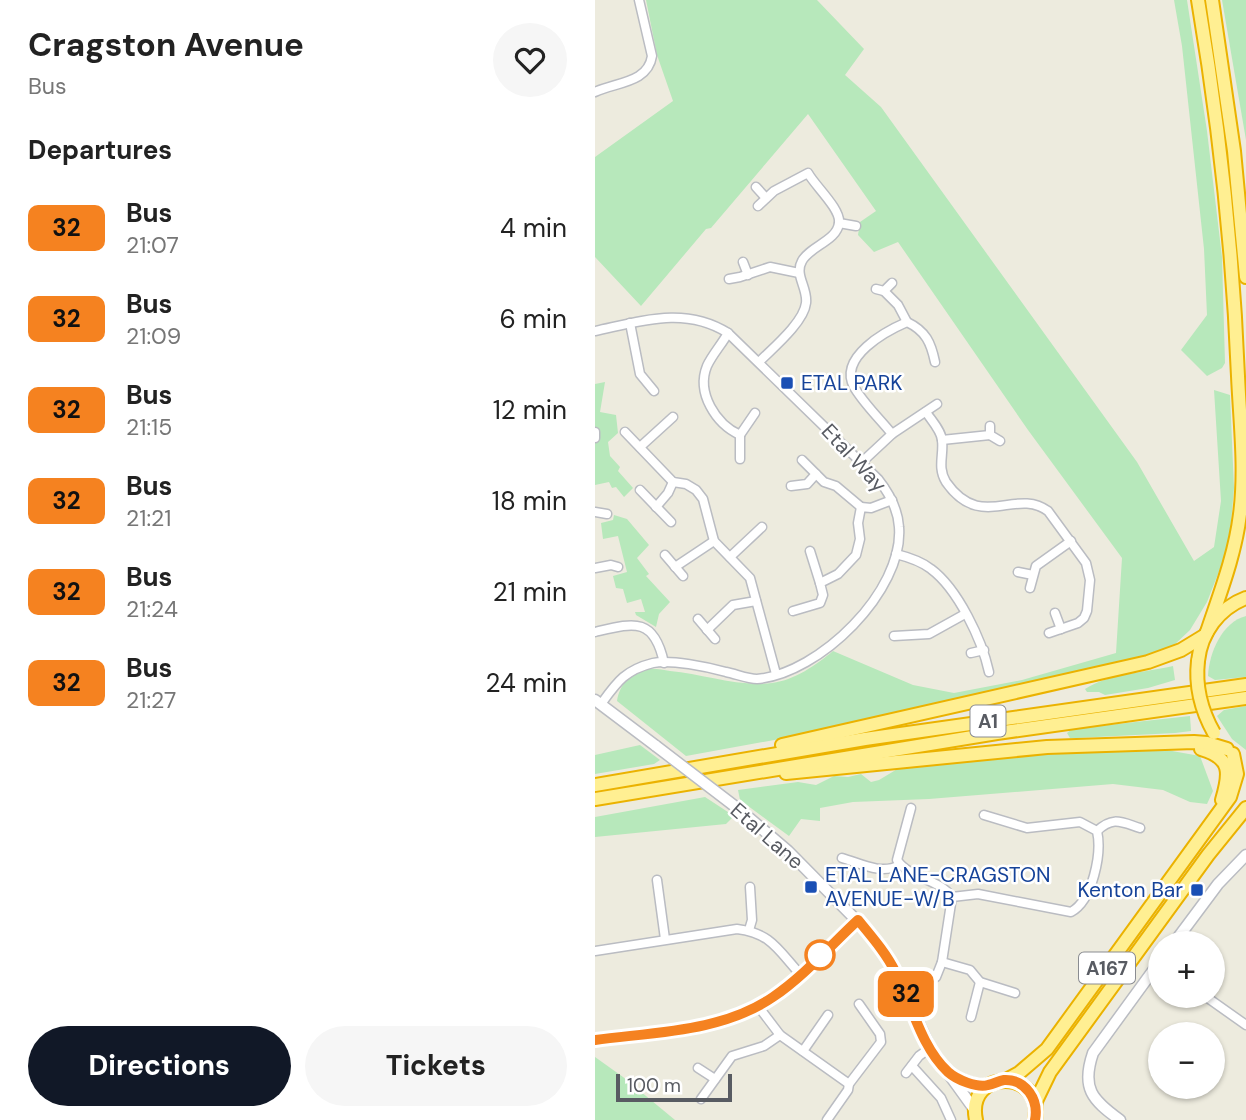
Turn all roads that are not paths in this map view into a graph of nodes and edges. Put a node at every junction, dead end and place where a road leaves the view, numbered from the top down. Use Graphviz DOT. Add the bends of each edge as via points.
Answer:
graph roads {
  1 [pos="639,0"];
  2 [pos="1198,0"];
  3 [pos="1212,0"];
  4 [pos="595,92"];
  5 [pos="805,162"];
  6 [pos="808,173"];
  7 [pos="755,187"];
  8 [pos="766,198"];
  9 [pos="758,206"];
  10 [pos="839,223"];
  11 [pos="856,226"];
  12 [pos="743,262"];
  13 [pos="799,273"];
  14 [pos="748,275"];
  15 [pos="1246,276"];
  16 [pos="729,279"];
  17 [pos="892,283"];
  18 [pos="907,322"];
  19 [pos="630,323"];
  20 [pos="595,331"];
  21 [pos="728,333"];
  22 [pos="760,361"];
  23 [pos="935,362"];
  24 [pos="654,391"];
  25 [pos="937,404"];
  26 [pos="926,412"];
  27 [pos="755,413"];
  28 [pos="673,417"];
  29 [pos="595,432"];
  30 [pos="625,432"];
  31 [pos="892,434"];
  32 [pos="740,435"];
  33 [pos="595,438"];
  34 [pos="942,440"];
  35 [pos="1000,441"];
  36 [pos="640,447"];
  37 [pos="740,459"];
  38 [pos="803,460"];
  39 [pos="862,462"];
  40 [pos="816,474"];
  41 [pos="673,482"];
  42 [pos="791,486"];
  43 [pos="641,490"];
  44 [pos="892,500"];
  45 [pos="656,507"];
  46 [pos="861,507"];
  47 [pos="595,512"];
  48 [pos="607,514"];
  49 [pos="671,523"];
  50 [pos="762,527"];
  51 [pos="714,541"];
  52 [pos="1071,541"];
  53 [pos="810,551"];
  54 [pos="896,554"];
  55 [pos="665,555"];
  56 [pos="730,557"];
  57 [pos="618,567"];
  58 [pos="675,567"];
  59 [pos="595,568"];
  60 [pos="1018,572"];
  61 [pos="683,576"];
  62 [pos="1033,576"];
  63 [pos="820,583"];
  64 [pos="1030,588"];
  65 [pos="1246,598"];
  66 [pos="756,601"];
  67 [pos="793,611"];
  68 [pos="1055,613"];
  69 [pos="965,614"];
  70 [pos="698,620"];
  71 [pos="1061,629"];
  72 [pos="707,630"];
  73 [pos="595,632"];
  74 [pos="1049,633"];
  75 [pos="1205,634"];
  76 [pos="894,636"];
  77 [pos="715,639"];
  78 [pos="984,650"];
  79 [pos="971,653"];
  80 [pos="664,663"];
  81 [pos="989,672"];
  82 [pos="776,674"];
  83 [pos="1246,685"];
  84 [pos="1246,698"];
  85 [pos="598,702"];
  86 [pos="1170,743"];
  87 [pos="1230,752"];
  88 [pos="1246,760"];
  89 [pos="732,761"];
  90 [pos="733,775"];
  91 [pos="595,785"];
  92 [pos="595,799"];
  93 [pos="911,808"];
  94 [pos="1246,808"];
  95 [pos="984,815"];
  96 [pos="1217,815"];
  97 [pos="1140,828"];
  98 [pos="1097,831"];
  99 [pos="1246,855"];
  100 [pos="842,858"];
  101 [pos="901,865"];
  102 [pos="657,880"];
  103 [pos="750,887"];
  104 [pos="952,897"];
  105 [pos="858,920"];
  106 [pos="749,930"];
  107 [pos="1183,931"];
  108 [pos="665,939"];
  109 [pos="595,951"];
  110 [pos="942,962"];
  111 [pos="800,974"];
  112 [pos="1148,979"];
  113 [pos="980,982"];
  114 [pos="905,993"];
  115 [pos="1015,993"];
  116 [pos="859,1004"];
  117 [pos="758,1006"];
  118 [pos="1222,1008"];
  119 [pos="828,1015"];
  120 [pos="971,1017"];
  121 [pos="1246,1025"];
  122 [pos="780,1035"];
  123 [pos="595,1040"];
  124 [pos="930,1048"];
  125 [pos="803,1051"];
  126 [pos="698,1068"];
  127 [pos="949,1074"];
  128 [pos="715,1079"];
  129 [pos="1006,1080"];
  130 [pos="849,1084"];
  131 [pos="988,1085"];
  132 [pos="701,1098"];
  133 [pos="1035,1103"];
  134 [pos="975,1115"];
  135 [pos="827,1120"];
  136 [pos="951,1120"];
  137 [pos="1035,1120"];
  138 [pos="1120,1120"];
  1 -- 4 [label="street" via="650,64 638,78"];
  2 -- 75 [label="highway" via="1228,231 1243,485 1233,554"];
  3 -- 15 [label="highway"];
  5 -- 6 [label="street"];
  6 -- 8 [label="street"];
  6 -- 10 [label="street" via="837,211"];
  7 -- 8 [label="street"];
  8 -- 9 [label="street"];
  10 -- 11 [label="street"];
  10 -- 13 [label="street" via="833,234 803,258"];
  12 -- 14 [label="street"];
  13 -- 14 [label="street" via="770,267"];
  13 -- 22 [label="street" via="806,297 802,316"];
  14 -- 16 [label="street"];
  17 -- 18 [label="street" via="880,290 898,305"];
  18 -- 23 [label="street" via="924,333"];
  18 -- 31 [label="street" via="873,339 853,363 851,374 854,386"];
  19 -- 20 [label="street, Etal Way"];
  19 -- 21 [label="street, Etal Way" via="677,316 710,323"];
  19 -- 24 [label="street" via="640,374"];
  21 -- 22 [label="street, Etal Way"];
  21 -- 32 [label="street" via="707,367 704,381 715,415"];
  22 -- 39 [label="street, Etal Way"];
  25 -- 26 [label="street"];
  26 -- 31 [label="street"];
  26 -- 34 [label="street"];
  27 -- 32 [label="street"];
  28 -- 36 [label="street"];
  29 -- 33 [label="street"];
  30 -- 36 [label="street"];
  31 -- 39 [label="street"];
  32 -- 37 [label="street"];
  34 -- 35 [label="street" via="990,430"];
  34 -- 52 [label="street" via="941,471 957,493 974,506 986,508 1040,505"];
  36 -- 41 [label="street"];
  38 -- 40 [label="street"];
  39 -- 44 [label="street, Etal Way"];
  40 -- 42 [label="street" via="807,484"];
  40 -- 46 [label="street"];
  41 -- 45 [label="street"];
  41 -- 51 [label="street" via="686,484 703,499"];
  43 -- 45 [label="street"];
  44 -- 46 [label="street"];
  44 -- 54 [label="street, Etal Way" via="899,526"];
  45 -- 49 [label="street"];
  46 -- 63 [label="street" via="856,555 838,574"];
  47 -- 48 [label="street"];
  50 -- 56 [label="street"];
  51 -- 56 [label="street"];
  51 -- 58 [label="street"];
  52 -- 62 [label="street" via="1035,566"];
  52 -- 71 [label="street" via="1089,571 1087,611 1078,623"];
  53 -- 63 [label="street"];
  54 -- 69 [label="street" via="930,568 943,579"];
  54 -- 82 [label="street, Etal Way" via="874,599 846,632 820,655"];
  55 -- 58 [label="street"];
  56 -- 66 [label="street" via="750,578"];
  57 -- 59 [label="street"];
  58 -- 61 [label="street"];
  60 -- 62 [label="street"];
  62 -- 64 [label="street"];
  63 -- 67 [label="street" via="820,603"];
  65 -- 75 [label="highway" via="1227,608"];
  66 -- 72 [label="street" via="733,605"];
  66 -- 82 [label="street"];
  68 -- 71 [label="street"];
  69 -- 76 [label="street" via="929,634"];
  69 -- 78 [label="street"];
  70 -- 72 [label="street"];
  71 -- 74 [label="street"];
  72 -- 77 [label="street"];
  73 -- 80 [label="street" via="633,624 649,630 660,645"];
  75 -- 87 [label="highway, bridge" via="1198,661 1198,693 1214,733"];
  75 -- 89 [label="highway, A1" via="1181,650 1149,662 783,745"];
  78 -- 79 [label="street"];
  78 -- 81 [label="street"];
  80 -- 82 [label="street, Etal Way" via="756,679"];
  80 -- 85 [label="street, Etal Way" via="628,671"];
  83 -- 89 [label="highway, A1"];
  84 -- 90 [label="highway, A1"];
  85 -- 105 [label="street, Etal Lane, bridge" via="741,811"];
  86 -- 87 [label="highway, A1" via="1207,743"];
  86 -- 90 [label="highway, A1" via="1047,747 808,772"];
  86 -- 96 [label="highway, A1" via="1212,753 1223,761 1227,781"];
  87 -- 88 [label="highway"];
  87 -- 96 [label="highway, A167" via="1237,774 1235,786"];
  89 -- 91 [label="highway, A1"];
  90 -- 92 [label="highway, A1"];
  93 -- 101 [label="street" via="897,860"];
  94 -- 133 [label="highway, A167" via="1050,1072"];
  95 -- 98 [label="street" via="1027,828 1080,822"];
  96 -- 129 [label="highway, A167" via="1047,1049"];
  97 -- 98 [label="street" via="1115,821"];
  98 -- 104 [label="street" via="1099,857 1086,900 1071,912 978,894"];
  99 -- 107 [label="street"];
  100 -- 101 [label="street" via="877,869"];
  101 -- 104 [label="street" via="946,888"];
  102 -- 108 [label="street"];
  103 -- 106 [label="street"];
  104 -- 110 [label="street"];
  105 -- 111 [label="street"];
  105 -- 114 [label="street, Etal Lane" via="885,954"];
  106 -- 108 [label="street" via="723,929"];
  106 -- 111 [label="street" via="768,939"];
  108 -- 109 [label="street"];
  110 -- 113 [label="street" via="970,970"];
  110 -- 114 [label="street" via="936,977"];
  111 -- 117 [label="street"];
  112 -- 138 [label="street" via="1093,1053 1088,1067 1087,1083 1093,1098"];
  113 -- 115 [label="street"];
  113 -- 120 [label="street"];
  114 -- 124 [label="street, Etal Lane"];
  116 -- 130 [label="street" via="881,1042"];
  117 -- 122 [label="street"];
  117 -- 123 [label="street" via="705,1025"];
  118 -- 121 [label="street"];
  119 -- 125 [label="street"];
  122 -- 125 [label="street"];
  122 -- 128 [label="street" via="764,1046 731,1056"];
  124 -- 127 [label="street, Etal Lane"];
  124 -- 136 [label="street" via="909,1070 941,1098"];
  125 -- 130 [label="street"];
  126 -- 128 [label="street"];
  127 -- 131 [label="street"];
  127 -- 134 [label="street, Etal Lane"];
  128 -- 132 [label="street"];
  129 -- 131 [label="highway, A167"];
  129 -- 133 [label="highway" via="1027,1089"];
  130 -- 135 [label="street"];
  131 -- 134 [label="highway" via="981,1092"];
  133 -- 137 [label="highway, A167"];
}
